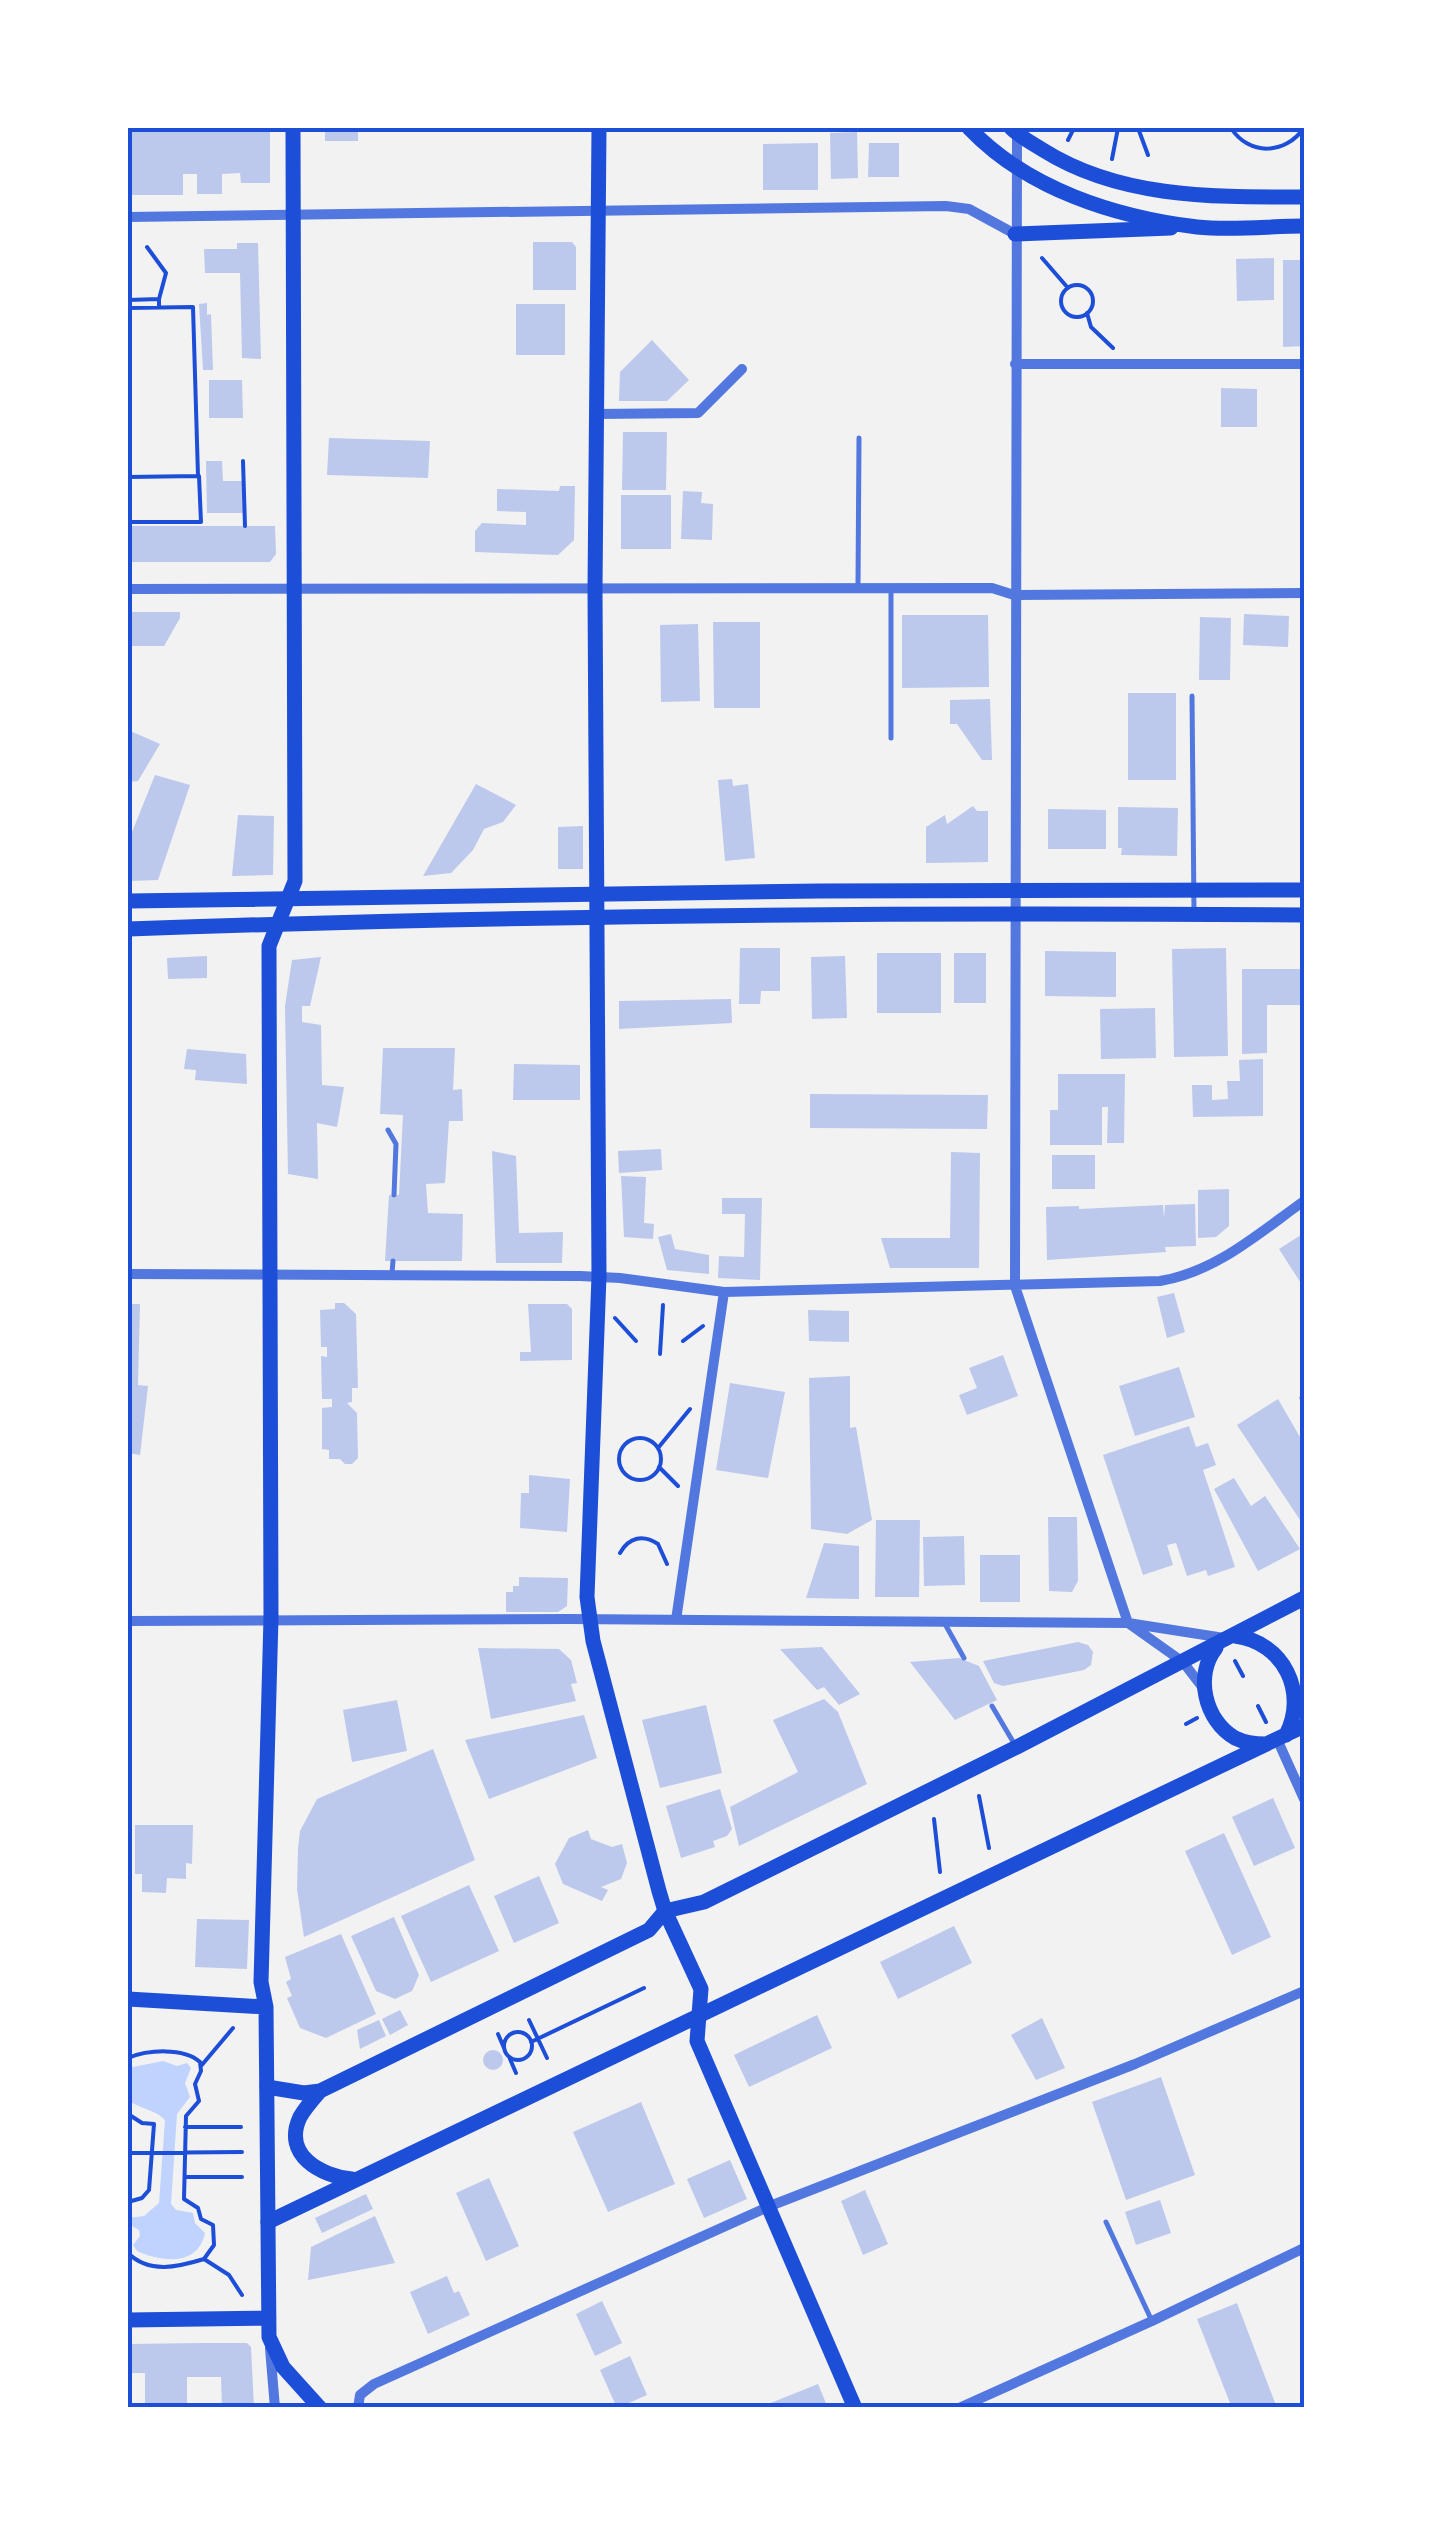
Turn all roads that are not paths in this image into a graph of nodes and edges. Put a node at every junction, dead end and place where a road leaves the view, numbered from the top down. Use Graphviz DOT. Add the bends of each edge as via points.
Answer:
graph roads {
  1 [pos="293,128"];
  2 [pos="599,128"];
  3 [pos="969,128"];
  4 [pos="1014,130"];
  5 [pos="1016,168"];
  6 [pos="1304,196"];
  7 [pos="600,212"];
  8 [pos="292,215"];
  9 [pos="128,217"];
  10 [pos="1304,226"];
  11 [pos="1200,228"];
  12 [pos="1016,234"];
  13 [pos="1015,364"];
  14 [pos="1304,364"];
  15 [pos="742,369"];
  16 [pos="597,414"];
  17 [pos="859,438"];
  18 [pos="128,589"];
  19 [pos="858,589"];
  20 [pos="891,589"];
  21 [pos="595,590"];
  22 [pos="294,591"];
  23 [pos="1304,593"];
  24 [pos="1014,595"];
  25 [pos="1192,696"];
  26 [pos="891,738"];
  27 [pos="1014,889"];
  28 [pos="1194,890"];
  29 [pos="1304,890"];
  30 [pos="820,891"];
  31 [pos="598,893"];
  32 [pos="286,900"];
  33 [pos="128,901"];
  34 [pos="1014,912"];
  35 [pos="820,914"];
  36 [pos="1194,914"];
  37 [pos="1304,915"];
  38 [pos="598,916"];
  39 [pos="278,923"];
  40 [pos="128,929"];
  41 [pos="388,1130"];
  42 [pos="394,1195"];
  43 [pos="1304,1200"];
  44 [pos="128,1274"];
  45 [pos="272,1274"];
  46 [pos="598,1276"];
  47 [pos="1015,1286"];
  48 [pos="724,1292"];
  49 [pos="1304,1598"];
  50 [pos="272,1618"];
  51 [pos="588,1620"];
  52 [pos="676,1620"];
  53 [pos="128,1622"];
  54 [pos="945,1624"];
  55 [pos="1128,1624"];
  56 [pos="1228,1640"];
  57 [pos="964,1658"];
  58 [pos="1182,1662"];
  59 [pos="1204,1689"];
  60 [pos="992,1706"];
  61 [pos="1304,1726"];
  62 [pos="1276,1740"];
  63 [pos="1016,1748"];
  64 [pos="1304,1799"];
  65 [pos="665,1911"];
  66 [pos="1304,1991"];
  67 [pos="128,2000"];
  68 [pos="266,2007"];
  69 [pos="699,2016"];
  70 [pos="267,2087"];
  71 [pos="320,2091"];
  72 [pos="352,2179"];
  73 [pos="770,2206"];
  74 [pos="268,2222"];
  75 [pos="1106,2222"];
  76 [pos="1304,2248"];
  77 [pos="269,2318"];
  78 [pos="128,2320"];
  79 [pos="1152,2321"];
  80 [pos="269,2337"];
  81 [pos="275,2408"];
  82 [pos="320,2408"];
  83 [pos="358,2408"];
  84 [pos="855,2408"];
  85 [pos="959,2408"];
  1 -- 8 [label="main road"];
  2 -- 7 [label="main road"];
  3 -- 5 [label="main road"];
  4 -- 5 [label="street"];
  4 -- 6 [label="main road" via="1058,159 1115,183 1194,195"];
  5 -- 11 [label="main road" via="1104,208"];
  5 -- 12 [label="street"];
  7 -- 8 [label="street"];
  7 -- 12 [label="street" via="946,206 970,209"];
  7 -- 16 [label="main road"];
  8 -- 9 [label="street"];
  8 -- 22 [label="main road"];
  10 -- 11 [label="main road"];
  11 -- 12 [label="main road"];
  12 -- 13 [label="street"];
  13 -- 14 [label="street"];
  13 -- 24 [label="street"];
  15 -- 16 [label="street" via="698,413"];
  16 -- 21 [label="main road"];
  17 -- 19 [label="lane"];
  18 -- 22 [label="street"];
  19 -- 20 [label="street"];
  19 -- 21 [label="street"];
  20 -- 24 [label="street" via="992,588"];
  20 -- 26 [label="lane"];
  21 -- 22 [label="street"];
  21 -- 31 [label="main road"];
  22 -- 32 [label="main road" via="295,880"];
  23 -- 24 [label="street"];
  24 -- 27 [label="street"];
  25 -- 28 [label="lane"];
  27 -- 28 [label="main road"];
  27 -- 30 [label="main road"];
  27 -- 34 [label="street"];
  28 -- 29 [label="main road"];
  28 -- 36 [label="lane"];
  30 -- 31 [label="main road"];
  30 -- 35 [label="main road"];
  31 -- 32 [label="main road"];
  31 -- 38 [label="main road"];
  32 -- 33 [label="main road"];
  32 -- 39 [label="main road"];
  34 -- 35 [label="main road"];
  34 -- 36 [label="main road"];
  34 -- 47 [label="street"];
  35 -- 38 [label="main road"];
  36 -- 37 [label="main road"];
  38 -- 39 [label="main road"];
  38 -- 46 [label="main road"];
  39 -- 40 [label="main road"];
  39 -- 45 [label="main road" via="269,946"];
  41 -- 42 [label="lane" via="396,1144"];
  43 -- 47 [label="street" via="1190,1276"];
  44 -- 45 [label="street"];
  45 -- 46 [label="street" via="392,1267"];
  45 -- 50 [label="main road"];
  46 -- 48 [label="street"];
  46 -- 51 [label="main road"];
  47 -- 48 [label="street"];
  47 -- 55 [label="street"];
  48 -- 52 [label="street"];
  49 -- 56 [label="main road"];
  50 -- 51 [label="street"];
  50 -- 53 [label="street"];
  50 -- 68 [label="main road" via="261,1982"];
  51 -- 52 [label="street"];
  51 -- 65 [label="main road"];
  52 -- 54 [label="street"];
  54 -- 55 [label="street"];
  54 -- 57 [label="lane"];
  55 -- 56 [label="street"];
  55 -- 58 [label="street"];
  56 -- 58 [label="main road"];
  56 -- 59 [label="main road" via="1206,1664"];
  56 -- 62 [label="main road" via="1264,1643 1287,1672 1296,1709"];
  58 -- 59 [label="street"];
  58 -- 63 [label="main road"];
  59 -- 62 [label="main road" via="1224,1730 1237,1740"];
  60 -- 63 [label="lane"];
  61 -- 62 [label="main road"];
  62 -- 64 [label="street"];
  62 -- 69 [label="main road"];
  63 -- 65 [label="main road" via="704,1902"];
  65 -- 69 [label="main road" via="701,1988"];
  65 -- 71 [label="main road" via="649,1930"];
  66 -- 73 [label="street"];
  67 -- 68 [label="main road"];
  68 -- 70 [label="main road"];
  69 -- 72 [label="main road"];
  69 -- 73 [label="main road" via="697,2041"];
  70 -- 71 [label="main road"];
  70 -- 74 [label="main road"];
  71 -- 72 [label="main road" via="300,2116 297,2146 320,2172"];
  72 -- 74 [label="main road"];
  73 -- 83 [label="street" via="374,2384 360,2395"];
  73 -- 84 [label="main road"];
  74 -- 77 [label="main road"];
  75 -- 79 [label="lane"];
  76 -- 79 [label="street"];
  77 -- 78 [label="main road"];
  77 -- 80 [label="main road"];
  79 -- 85 [label="street"];
  80 -- 81 [label="street"];
  80 -- 82 [label="main road" via="283,2367"];
}
